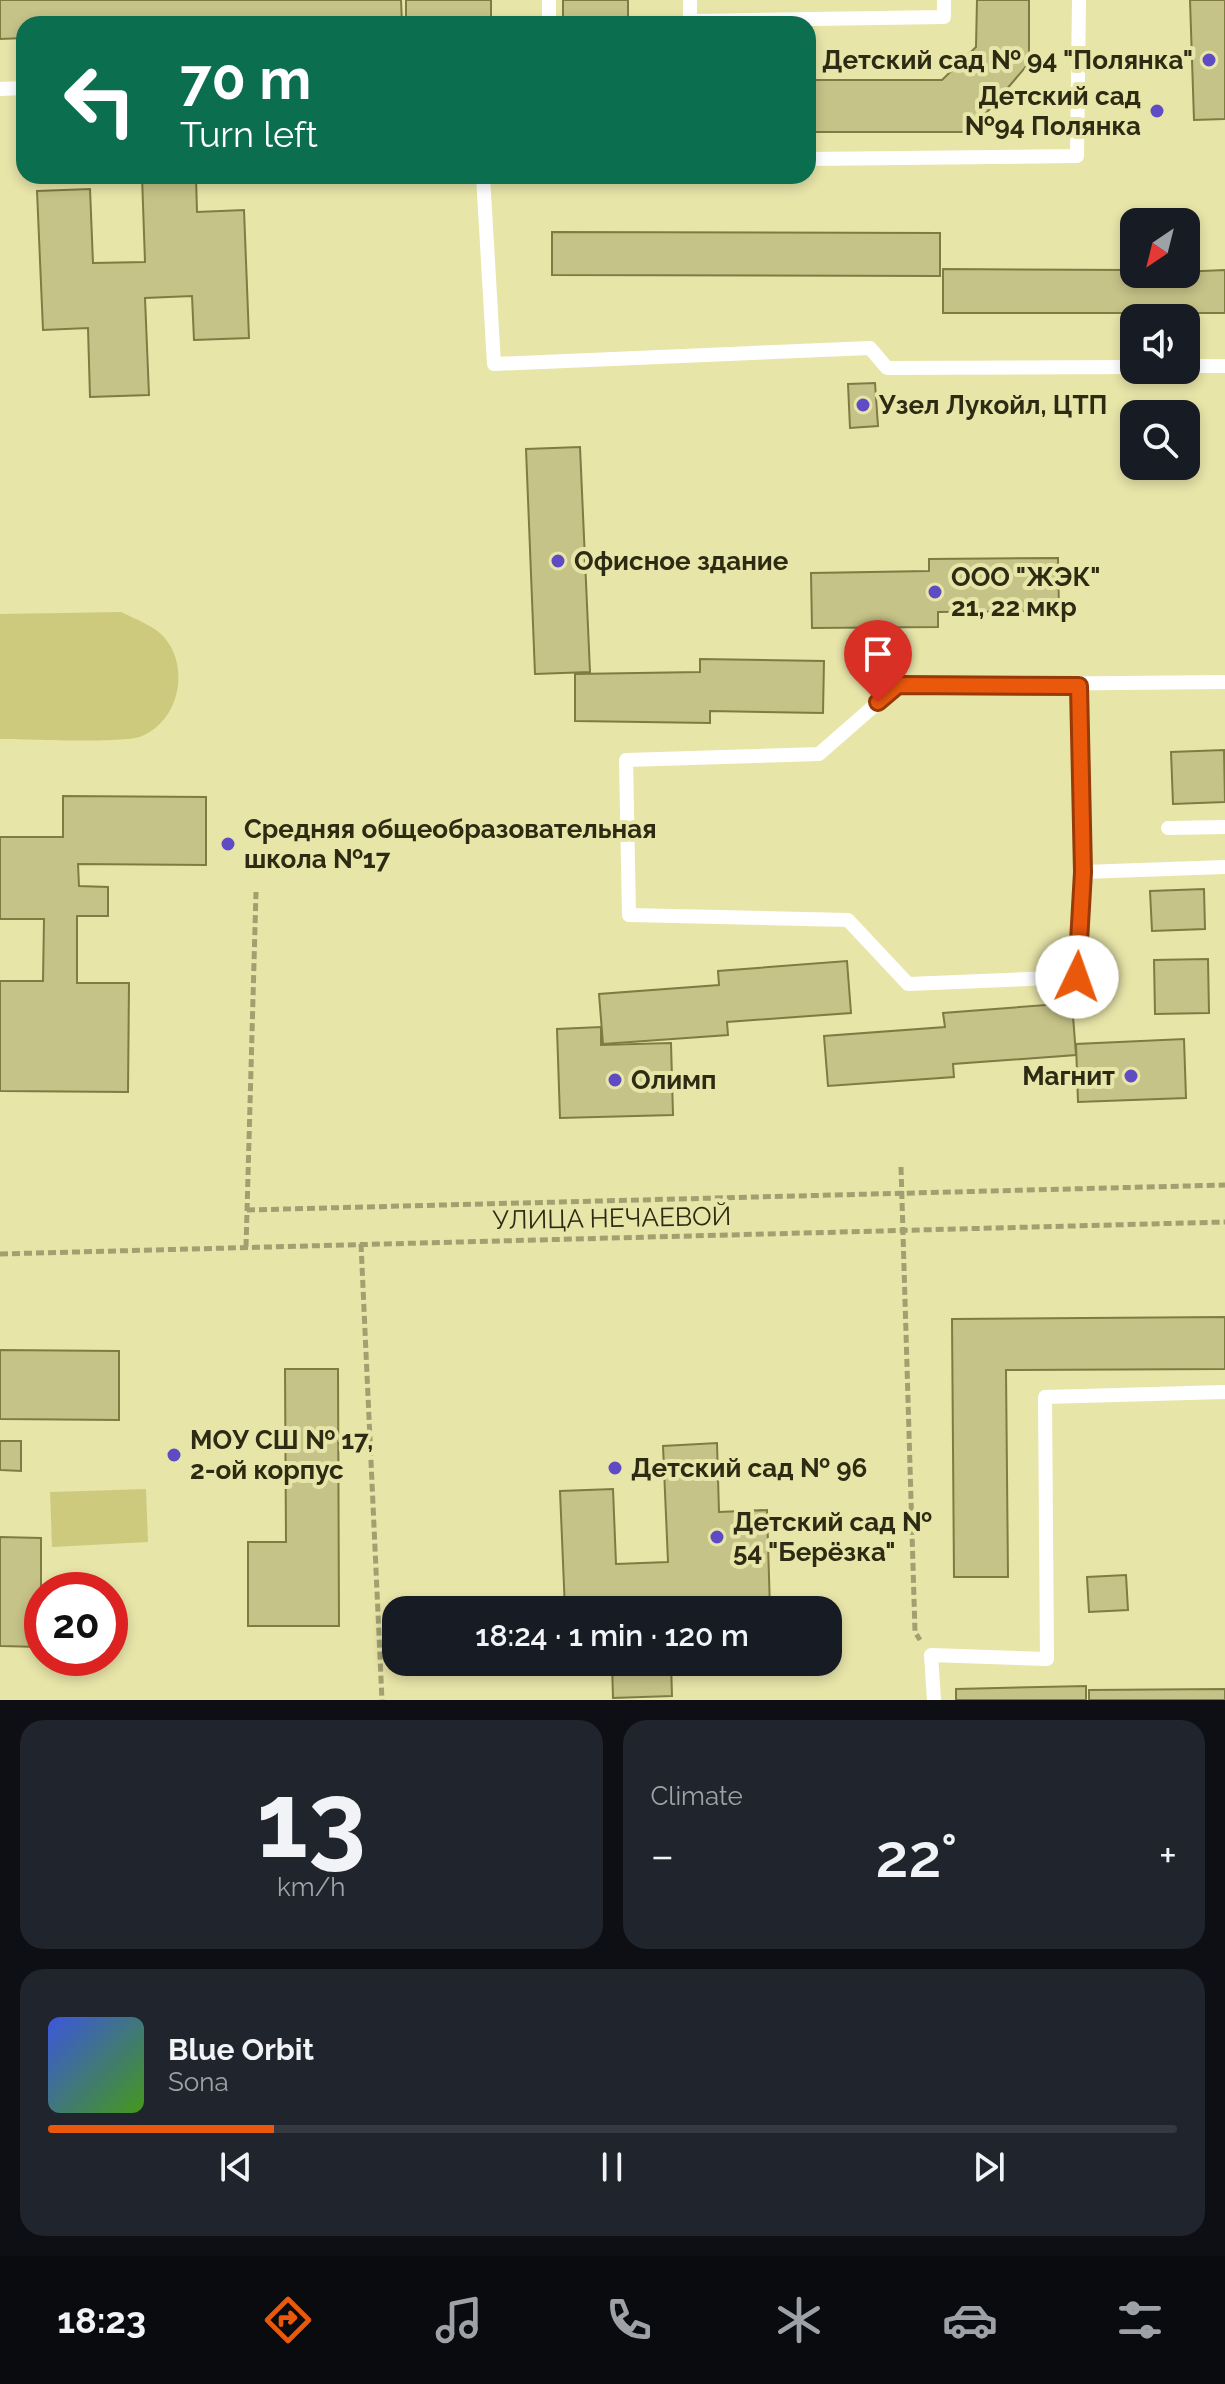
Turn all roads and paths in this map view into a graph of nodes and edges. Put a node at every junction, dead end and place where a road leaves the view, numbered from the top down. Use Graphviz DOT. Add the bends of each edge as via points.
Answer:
graph roads {
  1 [pos="944,0"];
  2 [pos="1079,0"];
  3 [pos="816,19"];
  4 [pos="816,159"];
  5 [pos="483,184"];
  6 [pos="1200,366"];
  7 [pos="1225,366"];
  8 [pos="1120,367"];
  9 [pos="1225,682"];
  10 [pos="1079,686"];
  11 [pos="1225,827"];
  12 [pos="1168,828"];
  13 [pos="1225,867"];
  14 [pos="1083,872"];
  15 [pos="256,892"];
  16 [pos="901,1167"];
  17 [pos="1225,1185"];
  18 [pos="902,1193"];
  19 [pos="247,1210"];
  20 [pos="1225,1222"];
  21 [pos="903,1230"];
  22 [pos="361,1244"];
  23 [pos="246,1247"];
  24 [pos="0,1254"];
  25 [pos="1225,1392"];
  26 [pos="931,1655"];
  27 [pos="382,1700"];
  28 [pos="934,1700"];
  1 -- 3 [label="lane" via="944,17"];
  2 -- 4 [label="lane" via="1077,156"];
  5 -- 8 [label="lane" via="494,364 870,348 887,368"];
  6 -- 7 [label="lane"];
  9 -- 10 [label="lane"];
  10 -- 14 [label="lane"];
  10 -- 14 [label="lane" via="898,685 819,754 626,760 629,915 848,920 908,984 1077,977"];
  11 -- 12 [label="lane"];
  13 -- 14 [label="lane"];
  15 -- 19 [label="path"];
  16 -- 18 [label="path"];
  17 -- 18 [label="path"];
  18 -- 19 [label="path"];
  18 -- 21 [label="path"];
  19 -- 23 [label="path"];
  20 -- 21 [label="path, УЛИЦА НЕЧАЕВОЙ"];
  21 -- 22 [label="path, УЛИЦА НЕЧАЕВОЙ"];
  21 -- 26 [label="path" via="915,1632"];
  22 -- 23 [label="path, УЛИЦА НЕЧАЕВОЙ"];
  22 -- 27 [label="path"];
  23 -- 24 [label="path, УЛИЦА НЕЧАЕВОЙ"];
  25 -- 26 [label="lane" via="1045,1397 1047,1659"];
  26 -- 28 [label="lane"];
}
